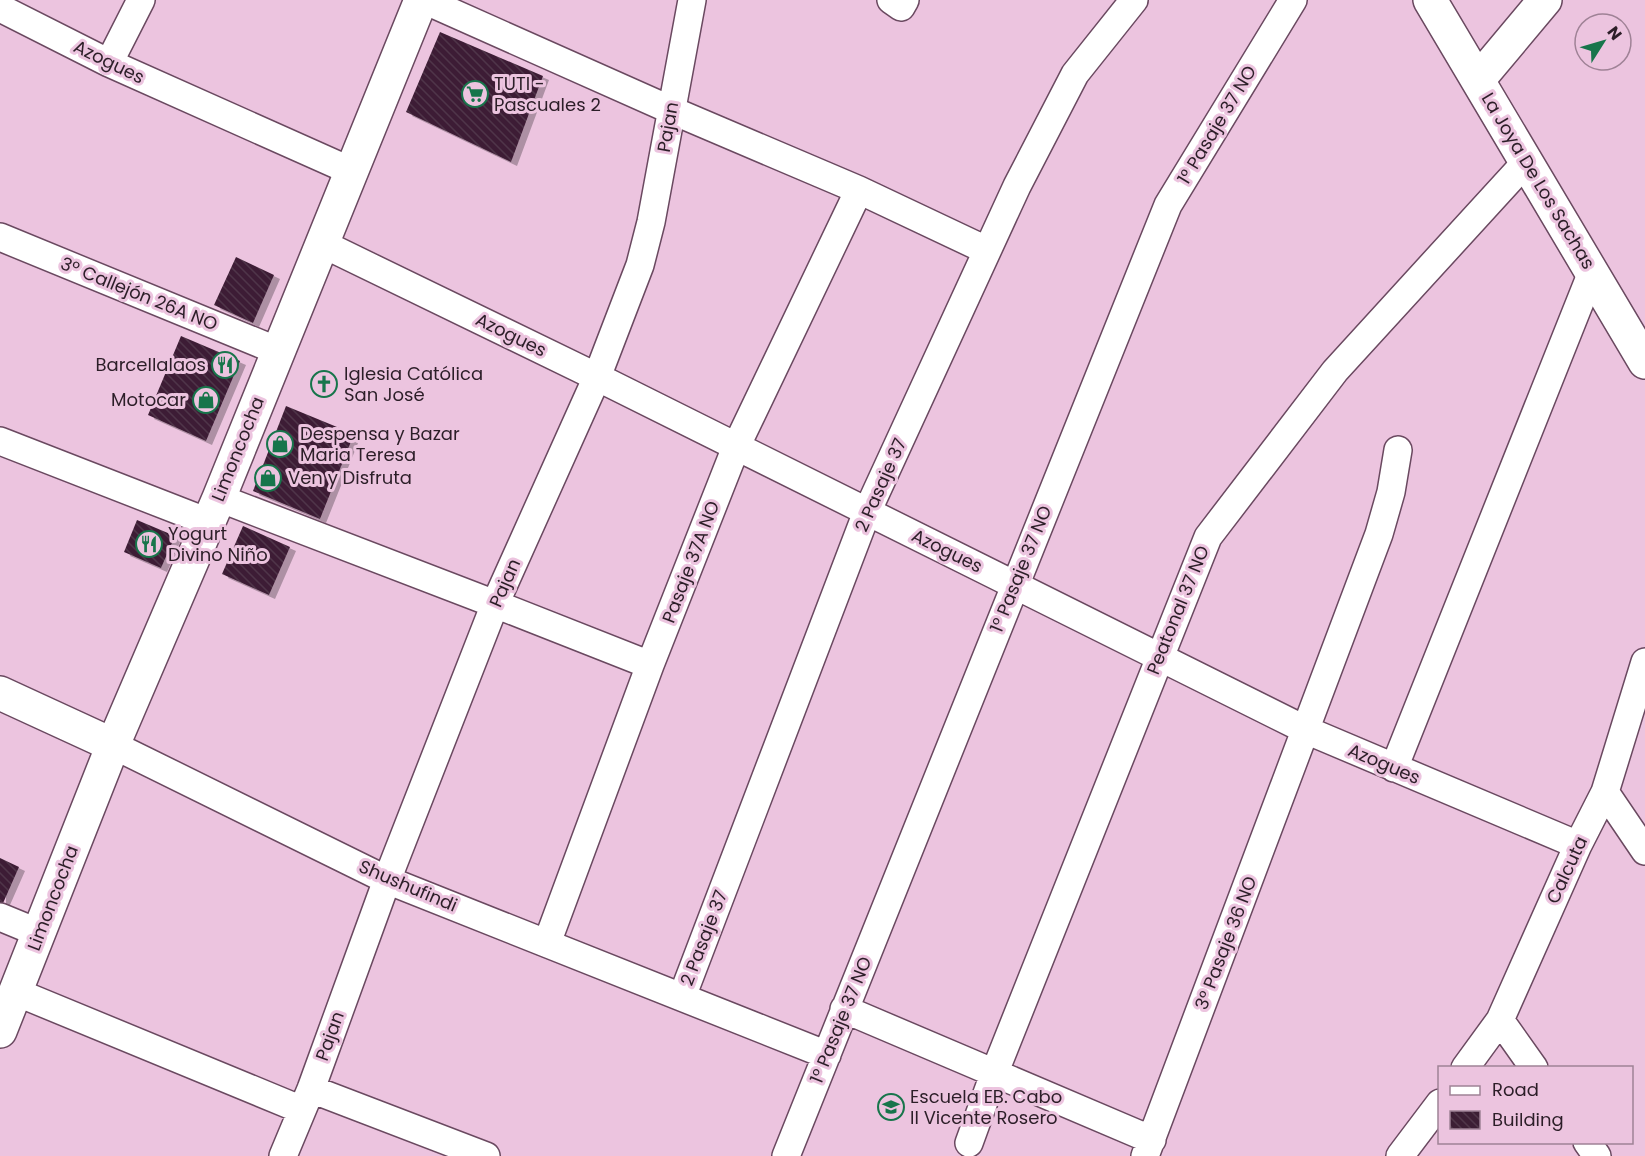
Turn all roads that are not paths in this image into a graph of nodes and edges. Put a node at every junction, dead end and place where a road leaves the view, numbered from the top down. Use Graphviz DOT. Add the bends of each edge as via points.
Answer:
graph roads {
  1 [pos="141,0"];
  2 [pos="423,0"];
  3 [pos="692,0"];
  4 [pos="1134,0"];
  5 [pos="1293,0"];
  6 [pos="1430,0"];
  7 [pos="1545,0"];
  8 [pos="0,8"];
  9 [pos="109,63"];
  10 [pos="1478,80"];
  11 [pos="671,110"];
  12 [pos="1526,162"];
  13 [pos="351,171"];
  14 [pos="859,190"];
  15 [pos="0,237"];
  16 [pos="321,243"];
  17 [pos="986,250"];
  18 [pos="1592,272"];
  19 [pos="278,351"];
  20 [pos="1645,362"];
  21 [pos="597,377"];
  22 [pos="0,441"];
  23 [pos="736,447"];
  24 [pos="1398,450"];
  25 [pos="213,510"];
  26 [pos="867,512"];
  27 [pos="1015,585"];
  28 [pos="495,604"];
  29 [pos="1160,656"];
  30 [pos="1645,662"];
  31 [pos="650,665"];
  32 [pos="0,693"];
  33 [pos="1306,730"];
  34 [pos="113,745"];
  35 [pos="1394,768"];
  36 [pos="1605,792"];
  37 [pos="1578,845"];
  38 [pos="1645,851"];
  39 [pos="387,880"];
  40 [pos="0,917"];
  41 [pos="39,933"];
  42 [pos="547,943"];
  43 [pos="16,992"];
  44 [pos="682,997"];
  45 [pos="844,1009"];
  46 [pos="1500,1020"];
  47 [pos="0,1030"];
  48 [pos="827,1055"];
  49 [pos="1466,1066"];
  50 [pos="1533,1066"];
  51 [pos="994,1074"];
  52 [pos="306,1100"];
  53 [pos="1438,1106"];
  54 [pos="969,1143"];
  55 [pos="1588,1144"];
  56 [pos="1149,1148"];
  57 [pos="283,1156"];
  58 [pos="486,1156"];
  59 [pos="786,1156"];
  60 [pos="1400,1156"];
  61 [pos="1597,1156"];
  1 -- 9 [label="street"];
  2 -- 11 [label="street"];
  2 -- 13 [label="street, Limoncocha"];
  3 -- 11 [label="street, Pajan"];
  4 -- 17 [label="street, 2 Pasaje 37" via="1075,74"];
  5 -- 27 [label="street, 1° Pasaje 37 NO" via="1168,205"];
  6 -- 10 [label="street, La Joya De Los Sachas"];
  7 -- 10 [label="street"];
  8 -- 9 [label="street, Azogues"];
  9 -- 13 [label="street, Azogues"];
  10 -- 12 [label="street, La Joya De Los Sachas"];
  11 -- 14 [label="street"];
  11 -- 21 [label="street, Pajan" via="640,264"];
  12 -- 18 [label="street, La Joya De Los Sachas"];
  12 -- 29 [label="street, Peatonal 37 NO" via="1335,371 1208,537"];
  13 -- 16 [label="street, Limoncocha"];
  14 -- 17 [label="street"];
  14 -- 23 [label="street, Pasaje 37A NO"];
  15 -- 19 [label="street, 3º Callejón 26A NO"];
  16 -- 19 [label="street, Limoncocha"];
  16 -- 21 [label="street, Azogues"];
  17 -- 26 [label="street, 2 Pasaje 37"];
  18 -- 20 [label="street, La Joya De Los Sachas"];
  18 -- 35 [label="street"];
  19 -- 25 [label="street, Limoncocha"];
  21 -- 23 [label="street, Azogues"];
  21 -- 28 [label="street, Pajan"];
  22 -- 25 [label="street"];
  23 -- 26 [label="street, Azogues"];
  23 -- 31 [label="street, Pasaje 37A NO"];
  24 -- 33 [label="street, 3° Pasaje 36 NO" via="1379,534"];
  25 -- 28 [label="street"];
  25 -- 34 [label="street, Limoncocha"];
  26 -- 27 [label="street, Azogues"];
  26 -- 44 [label="street, 2 Pasaje 37"];
  27 -- 29 [label="street, Azogues"];
  27 -- 45 [label="street, 1° Pasaje 37 NO"];
  28 -- 31 [label="street"];
  28 -- 39 [label="street, Pajan"];
  29 -- 33 [label="street, Azogues"];
  29 -- 51 [label="street, Peatonal 37 NO"];
  30 -- 36 [label="street, Calcuta"];
  31 -- 42 [label="street, Pasaje 37A NO"];
  32 -- 34 [label="street, Shushufindi"];
  33 -- 35 [label="street, Azogues"];
  33 -- 56 [label="street, 3° Pasaje 36 NO"];
  34 -- 39 [label="street, Shushufindi"];
  34 -- 41 [label="street, Limoncocha"];
  35 -- 37 [label="street, Azogues"];
  36 -- 37 [label="street, Calcuta"];
  36 -- 38 [label="street"];
  37 -- 46 [label="street, Calcuta"];
  39 -- 42 [label="street, Shushufindi"];
  39 -- 52 [label="street, Pajan"];
  40 -- 41 [label="street"];
  41 -- 43 [label="street, Limoncocha"];
  42 -- 44 [label="street, Shushufindi"];
  43 -- 47 [label="street, Limoncocha"];
  43 -- 52 [label="street"];
  44 -- 48 [label="street, Shushufindi"];
  45 -- 48 [label="street, 1° Pasaje 37 NO"];
  45 -- 51 [label="street"];
  46 -- 49 [label="street, Calcuta"];
  46 -- 50 [label="street"];
  48 -- 59 [label="street, 1° Pasaje 37 NO"];
  51 -- 54 [label="street, Peatonal 37 NO"];
  51 -- 56 [label="street"];
  52 -- 57 [label="street, Pajan"];
  52 -- 58 [label="street"];
  53 -- 60 [label="street"];
  55 -- 61 [label="street"];
}
